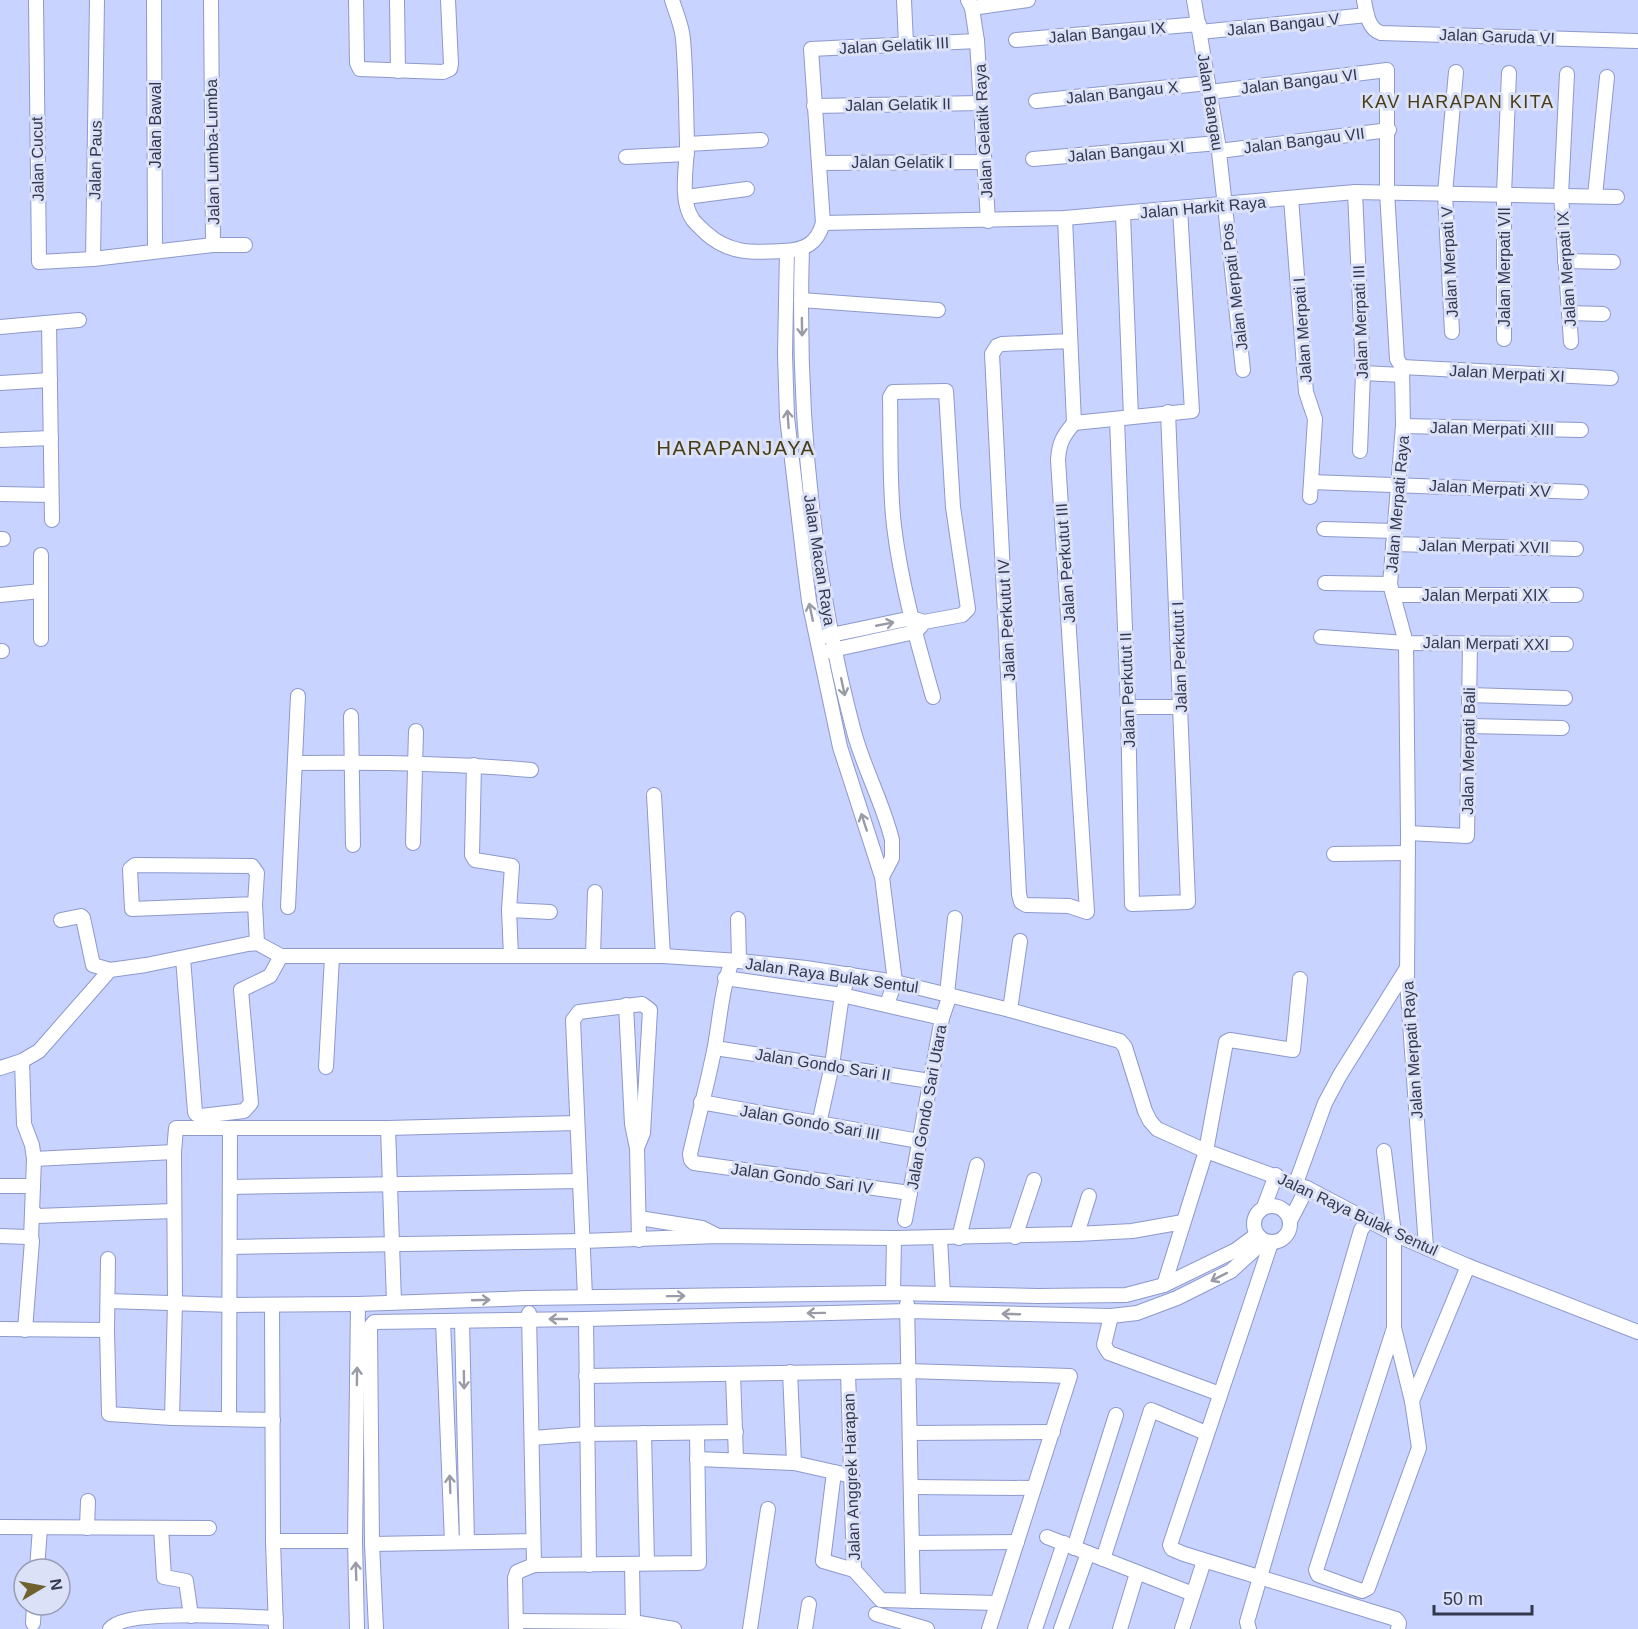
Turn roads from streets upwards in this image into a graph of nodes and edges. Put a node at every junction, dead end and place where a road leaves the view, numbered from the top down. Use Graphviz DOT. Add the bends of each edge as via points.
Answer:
graph roads {
  1 [pos="36,0"];
  2 [pos="97,0"];
  3 [pos="154,0"];
  4 [pos="211,0"];
  5 [pos="356,0"];
  6 [pos="397,0"];
  7 [pos="448,0"];
  8 [pos="672,0"];
  9 [pos="904,0"];
  10 [pos="1028,0"];
  11 [pos="1194,0"];
  12 [pos="1364,0"];
  13 [pos="970,4"];
  14 [pos="1367,15"];
  15 [pos="1199,28"];
  16 [pos="1016,40"];
  17 [pos="1636,40"];
  18 [pos="977,41"];
  19 [pos="906,44"];
  20 [pos="1387,70"];
  21 [pos="398,71"];
  22 [pos="1456,72"];
  23 [pos="1509,73"];
  24 [pos="1567,74"];
  25 [pos="1607,77"];
  26 [pos="1209,88"];
  27 [pos="1036,101"];
  28 [pos="981,103"];
  29 [pos="814,106"];
  30 [pos="1389,130"];
  31 [pos="761,140"];
  32 [pos="1218,147"];
  33 [pos="687,149"];
  34 [pos="626,157"];
  35 [pos="1034,159"];
  36 [pos="985,162"];
  37 [pos="819,163"];
  38 [pos="747,189"];
  39 [pos="1355,192"];
  40 [pos="1387,192"];
  41 [pos="1445,193"];
  42 [pos="1504,194"];
  43 [pos="1561,195"];
  44 [pos="1595,196"];
  45 [pos="1617,196"];
  46 [pos="686,197"];
  47 [pos="1291,198"];
  48 [pos="1224,205"];
  49 [pos="1180,209"];
  50 [pos="1123,214"];
  51 [pos="1065,218"];
  52 [pos="988,220"];
  53 [pos="823,223"];
  54 [pos="213,245"];
  55 [pos="245,245"];
  56 [pos="802,248"];
  57 [pos="155,251"];
  58 [pos="787,251"];
  59 [pos="93,259"];
  60 [pos="1565,261"];
  61 [pos="1613,262"];
  62 [pos="801,300"];
  63 [pos="938,310"];
  64 [pos="1569,313"];
  65 [pos="1602,314"];
  66 [pos="79,320"];
  67 [pos="49,323"];
  68 [pos="0,327"];
  69 [pos="1452,332"];
  70 [pos="1504,339"];
  71 [pos="1070,341"];
  72 [pos="1571,342"];
  73 [pos="1243,370"];
  74 [pos="1402,371"];
  75 [pos="1363,373"];
  76 [pos="1611,378"];
  77 [pos="50,380"];
  78 [pos="0,383"];
  79 [pos="1168,412"];
  80 [pos="1124,418"];
  81 [pos="1074,423"];
  82 [pos="1403,426"];
  83 [pos="1581,430"];
  84 [pos="51,438"];
  85 [pos="0,441"];
  86 [pos="1360,452"];
  87 [pos="1311,482"];
  88 [pos="1399,484"];
  89 [pos="1581,492"];
  90 [pos="0,494"];
  91 [pos="51,495"];
  92 [pos="1310,497"];
  93 [pos="803,501"];
  94 [pos="52,520"];
  95 [pos="1324,529"];
  96 [pos="1393,538"];
  97 [pos="1576,549"];
  98 [pos="41,555"];
  99 [pos="1324,583"];
  100 [pos="1392,590"];
  101 [pos="42,591"];
  102 [pos="0,595"];
  103 [pos="1576,595"];
  104 [pos="917,624"];
  105 [pos="832,635"];
  106 [pos="1321,637"];
  107 [pos="817,638"];
  108 [pos="41,639"];
  109 [pos="1406,643"];
  110 [pos="1470,643"];
  111 [pos="1566,644"];
  112 [pos="835,649"];
  113 [pos="820,653"];
  114 [pos="1469,695"];
  115 [pos="298,696"];
  116 [pos="933,698"];
  117 [pos="1565,698"];
  118 [pos="1128,707"];
  119 [pos="1181,707"];
  120 [pos="351,716"];
  121 [pos="1469,726"];
  122 [pos="1562,728"];
  123 [pos="416,731"];
  124 [pos="352,762"];
  125 [pos="296,763"];
  126 [pos="414,764"];
  127 [pos="474,765"];
  128 [pos="531,770"];
  129 [pos="654,795"];
  130 [pos="1408,833"];
  131 [pos="412,843"];
  132 [pos="353,844"];
  133 [pos="1408,853"];
  134 [pos="1334,854"];
  135 [pos="882,877"];
  136 [pos="595,892"];
  137 [pos="1188,902"];
  138 [pos="255,904"];
  139 [pos="288,907"];
  140 [pos="509,910"];
  141 [pos="550,912"];
  142 [pos="1087,912"];
  143 [pos="955,918"];
  144 [pos="738,919"];
  145 [pos="61,920"];
  146 [pos="1020,941"];
  147 [pos="256,943"];
  148 [pos="592,955"];
  149 [pos="281,956"];
  150 [pos="511,956"];
  151 [pos="663,956"];
  152 [pos="332,957"];
  153 [pos="183,958"];
  154 [pos="735,961"];
  155 [pos="111,970"];
  156 [pos="1407,972"];
  157 [pos="849,974"];
  158 [pos="725,978"];
  159 [pos="1300,979"];
  160 [pos="895,982"];
  161 [pos="842,994"];
  162 [pos="949,994"];
  163 [pos="887,1004"];
  164 [pos="626,1005"];
  165 [pos="1010,1010"];
  166 [pos="942,1018"];
  167 [pos="715,1048"];
  168 [pos="22,1061"];
  169 [pos="832,1065"];
  170 [pos="0,1068"];
  171 [pos="326,1068"];
  172 [pos="930,1081"];
  173 [pos="701,1102"];
  174 [pos="577,1123"];
  175 [pos="819,1124"];
  176 [pos="388,1128"];
  177 [pos="230,1129"];
  178 [pos="919,1141"];
  179 [pos="637,1148"];
  180 [pos="1206,1151"];
  181 [pos="1384,1151"];
  182 [pos="174,1152"];
  183 [pos="34,1159"];
  184 [pos="977,1166"];
  185 [pos="1276,1175"];
  186 [pos="1034,1180"];
  187 [pos="580,1181"];
  188 [pos="390,1184"];
  189 [pos="1302,1185"];
  190 [pos="0,1186"];
  191 [pos="33,1186"];
  192 [pos="230,1187"];
  193 [pos="910,1193"];
  194 [pos="1089,1196"];
  195 [pos="1264,1207"];
  196 [pos="33,1211"];
  197 [pos="173,1211"];
  198 [pos="639,1218"];
  199 [pos="905,1220"];
  200 [pos="1368,1220"];
  201 [pos="1290,1221"];
  202 [pos="1183,1222"];
  203 [pos="1077,1234"];
  204 [pos="1394,1234"];
  205 [pos="0,1236"];
  206 [pos="718,1236"];
  207 [pos="1016,1237"];
  208 [pos="894,1238"];
  209 [pos="940,1238"];
  210 [pos="959,1238"];
  211 [pos="31,1239"];
  212 [pos="639,1240"];
  213 [pos="1264,1240"];
  214 [pos="583,1241"];
  215 [pos="393,1244"];
  216 [pos="231,1247"];
  217 [pos="1426,1247"];
  218 [pos="108,1259"];
  219 [pos="1468,1266"];
  220 [pos="1164,1285"];
  221 [pos="899,1293"];
  222 [pos="943,1294"];
  223 [pos="1038,1296"];
  224 [pos="528,1298"];
  225 [pos="585,1298"];
  226 [pos="108,1301"];
  227 [pos="394,1302"];
  228 [pos="175,1303"];
  229 [pos="358,1304"];
  230 [pos="231,1305"];
  231 [pos="272,1305"];
  232 [pos="908,1311"];
  233 [pos="1040,1315"];
  234 [pos="1111,1316"];
  235 [pos="529,1319"];
  236 [pos="586,1319"];
  237 [pos="462,1321"];
  238 [pos="443,1322"];
  239 [pos="1394,1328"];
  240 [pos="0,1329"];
  241 [pos="25,1330"];
  242 [pos="107,1330"];
  243 [pos="1638,1332"];
  244 [pos="909,1371"];
  245 [pos="790,1372"];
  246 [pos="848,1372"];
  247 [pos="733,1374"];
  248 [pos="586,1376"];
  249 [pos="1220,1395"];
  250 [pos="1412,1401"];
  251 [pos="1116,1415"];
  252 [pos="172,1418"];
  253 [pos="229,1419"];
  254 [pos="273,1420"];
  255 [pos="736,1432"];
  256 [pos="1053,1432"];
  257 [pos="644,1433"];
  258 [pos="697,1433"];
  259 [pos="910,1433"];
  260 [pos="1206,1433"];
  261 [pos="586,1434"];
  262 [pos="532,1438"];
  263 [pos="697,1459"];
  264 [pos="736,1459"];
  265 [pos="794,1463"];
  266 [pos="834,1472"];
  267 [pos="852,1476"];
  268 [pos="911,1487"];
  269 [pos="1033,1488"];
  270 [pos="88,1501"];
  271 [pos="768,1509"];
  272 [pos="0,1527"];
  273 [pos="40,1528"];
  274 [pos="87,1528"];
  275 [pos="161,1528"];
  276 [pos="209,1528"];
  277 [pos="1047,1537"];
  278 [pos="273,1541"];
  279 [pos="355,1541"];
  280 [pos="533,1541"];
  281 [pos="452,1542"];
  282 [pos="467,1542"];
  283 [pos="1017,1542"];
  284 [pos="912,1543"];
  285 [pos="372,1544"];
  286 [pos="1075,1548"];
  287 [pos="38,1557"];
  288 [pos="1103,1559"];
  289 [pos="1204,1561"];
  290 [pos="647,1563"];
  291 [pos="632,1564"];
  292 [pos="534,1565"];
  293 [pos="589,1565"];
  294 [pos="854,1570"];
  295 [pos="1137,1573"];
  296 [pos="1260,1577"];
  297 [pos="1193,1594"];
  298 [pos="881,1600"];
  299 [pos="913,1602"];
  300 [pos="809,1604"];
  301 [pos="997,1604"];
  302 [pos="876,1614"];
  303 [pos="191,1616"];
  304 [pos="33,1617"];
  305 [pos="633,1622"];
  306 [pos="33,1623"];
  307 [pos="276,1623"];
  308 [pos="516,1625"];
  309 [pos="110,1629"];
  310 [pos="357,1629"];
  311 [pos="376,1629"];
  312 [pos="674,1629"];
  313 [pos="750,1629"];
  314 [pos="805,1629"];
  315 [pos="872,1629"];
  316 [pos="927,1629"];
  317 [pos="989,1629"];
  318 [pos="1035,1629"];
  319 [pos="1061,1629"];
  320 [pos="1120,1629"];
  321 [pos="1182,1629"];
  322 [pos="1249,1629"];
  323 [pos="1398,1629"];
  1 -- 59 [label="street, Jalan Cucut" via="38,260 42,263"];
  2 -- 59 [label="street, Jalan Paus"];
  3 -- 57 [label="street, Jalan Bawal"];
  4 -- 54 [label="street, Jalan Lumba-Lumba"];
  5 -- 21 [label="street" via="357,63 362,70"];
  6 -- 21 [label="street"];
  7 -- 21 [label="street" via="450,69"];
  8 -- 33 [label="street" via="683,38"];
  9 -- 19 [label="street"];
  10 -- 13 [label="street"];
  11 -- 15 [label="street, Jalan Bangau"];
  12 -- 14 [label="street"];
  13 -- 18 [label="street, Jalan Gelatik Raya"];
  14 -- 15 [label="street, Jalan Bangau V"];
  14 -- 17 [label="street, Jalan Garuda VI" via="1372,27 1381,33"];
  15 -- 16 [label="street, Jalan Bangau IX"];
  15 -- 26 [label="street, Jalan Bangau"];
  18 -- 19 [label="street, Jalan Gelatik III"];
  18 -- 28 [label="street, Jalan Gelatik Raya"];
  19 -- 29 [label="street, Jalan Gelatik III" via="811,49"];
  20 -- 26 [label="street, Jalan Bangau VI"];
  20 -- 30 [label="street, Jalan Merpati Raya"];
  22 -- 41 [label="street, Jalan Merpati V"];
  23 -- 42 [label="street, Jalan Merpati VII"];
  24 -- 43 [label="street, Jalan Merpati IX"];
  25 -- 44 [label="street"];
  26 -- 27 [label="street, Jalan Bangau X"];
  26 -- 32 [label="street, Jalan Bangau"];
  28 -- 29 [label="street, Jalan Gelatik II"];
  28 -- 36 [label="street, Jalan Gelatik Raya"];
  29 -- 37 [label="street"];
  30 -- 32 [label="street, Jalan Bangau VII"];
  30 -- 40 [label="street, Jalan Merpati Raya"];
  31 -- 33 [label="street"];
  32 -- 35 [label="street, Jalan Bangau XI"];
  32 -- 48 [label="street, Jalan Bangau"];
  33 -- 34 [label="street"];
  33 -- 46 [label="street"];
  36 -- 37 [label="street, Jalan Gelatik I"];
  36 -- 52 [label="street, Jalan Gelatik Raya"];
  37 -- 53 [label="street"];
  38 -- 46 [label="street"];
  39 -- 40 [label="street, Jalan Harkit Raya"];
  39 -- 47 [label="street, Jalan Harkit Raya"];
  39 -- 75 [label="street, Jalan Merpati III"];
  40 -- 41 [label="street, Jalan Harkit Raya"];
  40 -- 74 [label="street, Jalan Merpati Raya" via="1397,359"];
  41 -- 42 [label="street, Jalan Harkit Raya"];
  41 -- 69 [label="street, Jalan Merpati V"];
  42 -- 43 [label="street, Jalan Harkit Raya"];
  42 -- 70 [label="street, Jalan Merpati VII"];
  43 -- 44 [label="street, Jalan Harkit Raya"];
  43 -- 60 [label="street, Jalan Merpati IX"];
  44 -- 45 [label="street, Jalan Harkit Raya"];
  46 -- 58 [label="street" via="694,221 730,249 751,253"];
  47 -- 48 [label="street, Jalan Harkit Raya"];
  47 -- 87 [label="street, Jalan Merpati I" via="1306,392 1315,419"];
  48 -- 49 [label="street, Jalan Harkit Raya"];
  48 -- 73 [label="street, Jalan Merpati Pos"];
  49 -- 50 [label="street, Jalan Harkit Raya"];
  49 -- 79 [label="street" via="1192,409"];
  50 -- 51 [label="street, Jalan Harkit Raya"];
  50 -- 80 [label="street, Jalan Perkutut II"];
  51 -- 52 [label="street, Jalan Harkit Raya"];
  51 -- 71 [label="street"];
  52 -- 53 [label="street, Jalan Harkit Raya"];
  53 -- 56 [label="street" via="814,242"];
  54 -- 55 [label="street"];
  54 -- 57 [label="street, Jalan Lumba-Lumba"];
  56 -- 58 [label="street"];
  56 -- 62 [label="street, Jalan Macan Raya"];
  57 -- 59 [label="street"];
  93 -- 58 [label="street, Jalan Macan Raya, one-way" via="787,417"];
  60 -- 61 [label="street"];
  60 -- 64 [label="street, Jalan Merpati IX"];
  62 -- 63 [label="street"];
  62 -- 93 [label="street, Jalan Macan Raya, one-way"];
  64 -- 65 [label="street"];
  64 -- 72 [label="street, Jalan Merpati IX"];
  66 -- 67 [label="street"];
  67 -- 68 [label="street"];
  67 -- 77 [label="street"];
  71 -- 81 [label="street"];
  71 -- 142 [label="street, Jalan Perkutut IV" via="1002,344 992,354 1019,894 1026,905 1070,906"];
  74 -- 75 [label="street, Jalan Merpati XI"];
  74 -- 76 [label="street, Jalan Merpati XI"];
  74 -- 82 [label="street, Jalan Merpati Raya"];
  75 -- 86 [label="street, Jalan Merpati III"];
  77 -- 78 [label="street"];
  77 -- 84 [label="street"];
  79 -- 80 [label="street"];
  79 -- 119 [label="street, Jalan Perkutut I"];
  80 -- 81 [label="street"];
  80 -- 118 [label="street, Jalan Perkutut II"];
  81 -- 142 [label="street, Jalan Perkutut III" via="1062,437 1058,460"];
  82 -- 83 [label="street, Jalan Merpati XIII"];
  82 -- 88 [label="street, Jalan Merpati Raya"];
  84 -- 85 [label="street"];
  84 -- 91 [label="street"];
  87 -- 88 [label="street, Jalan Merpati XV"];
  87 -- 92 [label="street, Jalan Merpati I"];
  88 -- 89 [label="street, Jalan Merpati XV"];
  88 -- 96 [label="street, Jalan Merpati Raya"];
  90 -- 91 [label="street"];
  91 -- 94 [label="street"];
  93 -- 105 [label="street, Jalan Macan Raya"];
  107 -- 93 [label="street, Jalan Macan Raya, one-way" via="808,591"];
  95 -- 96 [label="street, Jalan Merpati XVII"];
  96 -- 97 [label="street, Jalan Merpati XVII"];
  96 -- 100 [label="street, Jalan Merpati Raya"];
  98 -- 101 [label="street"];
  99 -- 100 [label="street, Jalan Merpati XIX"];
  100 -- 103 [label="street, Jalan Merpati XIX"];
  100 -- 109 [label="street, Jalan Merpati Raya"];
  101 -- 102 [label="street"];
  101 -- 108 [label="street"];
  104 -- 104 [label="street" via="894,526 891,394 944,391 957,541 968,609 962,615"];
  105 -- 104 [label="street, one-way"];
  104 -- 112 [label="street"];
  104 -- 116 [label="street"];
  105 -- 107 [label="street"];
  105 -- 112 [label="street, Jalan Macan Raya"];
  106 -- 109 [label="street, Jalan Merpati XXI"];
  107 -- 113 [label="street, Jalan Macan Raya"];
  109 -- 110 [label="street, Jalan Merpati XXI"];
  109 -- 130 [label="street, Jalan Merpati Raya"];
  110 -- 111 [label="street, Jalan Merpati XXI"];
  110 -- 114 [label="street, Jalan Merpati Bali"];
  112 -- 113 [label="street"];
  112 -- 135 [label="street, Jalan Macan Raya, one-way" via="854,734 892,840 892,858"];
  135 -- 113 [label="street, Jalan Macan Raya, one-way" via="840,747"];
  114 -- 117 [label="street"];
  114 -- 121 [label="street, Jalan Merpati Bali"];
  115 -- 125 [label="street"];
  118 -- 119 [label="street"];
  118 -- 137 [label="street, Jalan Perkutut II" via="1132,904"];
  119 -- 137 [label="street, Jalan Perkutut I"];
  120 -- 124 [label="street"];
  121 -- 122 [label="street"];
  121 -- 130 [label="street, Jalan Merpati Bali" via="1467,836"];
  123 -- 126 [label="street"];
  124 -- 125 [label="street"];
  124 -- 126 [label="street"];
  124 -- 132 [label="street"];
  125 -- 139 [label="street"];
  126 -- 127 [label="street"];
  126 -- 131 [label="street"];
  127 -- 128 [label="street"];
  127 -- 140 [label="street" via="472,855 475,860 512,866"];
  129 -- 151 [label="street"];
  130 -- 133 [label="street, Jalan Merpati Raya"];
  133 -- 134 [label="street"];
  133 -- 156 [label="street, Jalan Merpati Raya"];
  135 -- 160 [label="street, Jalan Macan Raya"];
  136 -- 148 [label="street"];
  138 -- 138 [label="street" via="132,909 130,869 135,865 252,866 257,873"];
  138 -- 147 [label="street"];
  140 -- 141 [label="street"];
  140 -- 150 [label="street"];
  143 -- 162 [label="street, Jalan Gondo Sari Utara"];
  144 -- 154 [label="street"];
  145 -- 155 [label="street" via="83,918 93,965"];
  146 -- 165 [label="street"];
  147 -- 149 [label="street, Jalan Raya Bulak Sentul"];
  147 -- 153 [label="street"];
  148 -- 150 [label="street, Jalan Raya Bulak Sentul"];
  148 -- 151 [label="street, Jalan Raya Bulak Sentul"];
  149 -- 152 [label="street, Jalan Raya Bulak Sentul"];
  149 -- 153 [label="street" via="270,976 241,990 251,1103 244,1111 201,1116 195,1112"];
  150 -- 152 [label="street, Jalan Raya Bulak Sentul"];
  151 -- 154 [label="street, Jalan Raya Bulak Sentul"];
  152 -- 171 [label="street"];
  153 -- 155 [label="street"];
  154 -- 157 [label="street, Jalan Raya Bulak Sentul"];
  154 -- 158 [label="street"];
  155 -- 168 [label="street" via="39,1051"];
  156 -- 189 [label="street" via="1325,1103"];
  156 -- 217 [label="street, Jalan Merpati Raya"];
  157 -- 160 [label="street, Jalan Raya Bulak Sentul"];
  157 -- 161 [label="street"];
  158 -- 161 [label="street"];
  158 -- 167 [label="street"];
  159 -- 180 [label="street" via="1293,1050 1226,1042"];
  160 -- 162 [label="street, Jalan Raya Bulak Sentul"];
  160 -- 163 [label="street, Jalan Macan Raya"];
  161 -- 163 [label="street"];
  161 -- 169 [label="street"];
  162 -- 165 [label="street, Jalan Raya Bulak Sentul"];
  162 -- 166 [label="street, Jalan Gondo Sari Utara"];
  163 -- 166 [label="street"];
  164 -- 174 [label="street" via="579,1012 574,1017"];
  164 -- 179 [label="street"];
  164 -- 179 [label="street" via="642,1004 650,1010 643,1132"];
  165 -- 180 [label="street, Jalan Raya Bulak Sentul" via="1120,1041 1150,1121 1157,1129"];
  166 -- 172 [label="street, Jalan Gondo Sari Utara"];
  167 -- 169 [label="street, Jalan Gondo Sari II"];
  167 -- 173 [label="street"];
  168 -- 170 [label="street"];
  168 -- 183 [label="street" via="24,1124"];
  169 -- 172 [label="street, Jalan Gondo Sari II"];
  169 -- 175 [label="street"];
  172 -- 178 [label="street, Jalan Gondo Sari Utara"];
  173 -- 175 [label="street, Jalan Gondo Sari III"];
  173 -- 193 [label="street, Jalan Gondo Sari IV" via="690,1154 694,1163"];
  174 -- 176 [label="street"];
  174 -- 187 [label="street"];
  175 -- 178 [label="street, Jalan Gondo Sari III"];
  176 -- 177 [label="street"];
  176 -- 188 [label="street"];
  177 -- 182 [label="street" via="176,1128"];
  177 -- 192 [label="street"];
  178 -- 193 [label="street, Jalan Gondo Sari Utara"];
  179 -- 198 [label="street"];
  180 -- 185 [label="street, Jalan Raya Bulak Sentul"];
  180 -- 202 [label="street"];
  181 -- 204 [label="street"];
  182 -- 183 [label="street"];
  182 -- 197 [label="street"];
  183 -- 191 [label="street"];
  184 -- 210 [label="street"];
  185 -- 189 [label="street, Jalan Raya Bulak Sentul"];
  185 -- 195 [label="street"];
  186 -- 207 [label="street"];
  187 -- 188 [label="street"];
  187 -- 214 [label="street"];
  188 -- 192 [label="street"];
  188 -- 215 [label="street"];
  189 -- 200 [label="street, Jalan Raya Bulak Sentul"];
  189 -- 201 [label="street"];
  190 -- 191 [label="street"];
  191 -- 196 [label="street"];
  192 -- 216 [label="street"];
  193 -- 199 [label="street, Jalan Gondo Sari Utara"];
  194 -- 203 [label="street"];
  195 -- 201 [label="street" via="1281,1208"];
  195 -- 213 [label="street" via="1258,1211 1253,1227"];
  196 -- 197 [label="street" via="37,1216"];
  196 -- 211 [label="street"];
  197 -- 228 [label="street"];
  198 -- 206 [label="street" via="702,1228"];
  198 -- 212 [label="street"];
  200 -- 204 [label="street, Jalan Raya Bulak Sentul"];
  200 -- 296 [label="street" via="1361,1230"];
  201 -- 213 [label="street" via="1285,1236"];
  202 -- 203 [label="street" via="1132,1231"];
  202 -- 220 [label="street"];
  203 -- 207 [label="street"];
  204 -- 217 [label="street, Jalan Raya Bulak Sentul"];
  204 -- 239 [label="street"];
  205 -- 211 [label="street"];
  206 -- 208 [label="street"];
  206 -- 212 [label="street"];
  207 -- 210 [label="street"];
  208 -- 209 [label="street"];
  208 -- 221 [label="street"];
  209 -- 210 [label="street"];
  209 -- 222 [label="street"];
  211 -- 241 [label="street"];
  212 -- 214 [label="street"];
  213 -- 220 [label="street"];
  213 -- 234 [label="street, one-way" via="1231,1271 1177,1298 1137,1313"];
  213 -- 249 [label="street"];
  214 -- 215 [label="street"];
  214 -- 225 [label="street"];
  215 -- 216 [label="street"];
  215 -- 227 [label="street"];
  216 -- 230 [label="street"];
  217 -- 219 [label="street, Jalan Raya Bulak Sentul"];
  218 -- 226 [label="street"];
  219 -- 243 [label="street, Jalan Raya Bulak Sentul"];
  219 -- 250 [label="street"];
  220 -- 223 [label="street" via="1126,1295"];
  221 -- 222 [label="street"];
  225 -- 221 [label="street, one-way"];
  221 -- 232 [label="street"];
  222 -- 223 [label="street"];
  223 -- 233 [label="street"];
  224 -- 225 [label="street"];
  227 -- 224 [label="street, one-way"];
  224 -- 235 [label="street"];
  226 -- 228 [label="street"];
  226 -- 242 [label="street"];
  227 -- 229 [label="street"];
  228 -- 230 [label="street"];
  228 -- 252 [label="street"];
  229 -- 231 [label="street"];
  279 -- 229 [label="street, one-way"];
  230 -- 231 [label="street"];
  230 -- 253 [label="street"];
  231 -- 254 [label="street"];
  233 -- 232 [label="street, one-way"];
  232 -- 236 [label="street, one-way"];
  232 -- 244 [label="street"];
  233 -- 234 [label="street"];
  234 -- 249 [label="street" via="1104,1344 1108,1353"];
  236 -- 235 [label="street, one-way"];
  235 -- 237 [label="street"];
  235 -- 262 [label="street"];
  236 -- 248 [label="street"];
  237 -- 238 [label="street"];
  237 -- 282 [label="street, one-way"];
  281 -- 238 [label="street, one-way"];
  238 -- 285 [label="street" via="371,1324"];
  239 -- 250 [label="street"];
  239 -- 250 [label="street" via="1316,1570 1318,1575 1362,1591 1368,1588 1419,1452"];
  240 -- 241 [label="street"];
  241 -- 242 [label="street"];
  242 -- 252 [label="street" via="110,1414"];
  244 -- 246 [label="street"];
  244 -- 256 [label="street" via="1070,1376"];
  244 -- 259 [label="street"];
  245 -- 246 [label="street"];
  245 -- 247 [label="street"];
  245 -- 265 [label="street"];
  246 -- 267 [label="street, Jalan Anggrek Harapan"];
  247 -- 248 [label="street"];
  247 -- 255 [label="street"];
  248 -- 261 [label="street"];
  249 -- 260 [label="street"];
  251 -- 286 [label="street"];
  252 -- 253 [label="street"];
  253 -- 254 [label="street"];
  254 -- 278 [label="street"];
  255 -- 258 [label="street"];
  255 -- 264 [label="street"];
  256 -- 259 [label="street"];
  256 -- 269 [label="street"];
  257 -- 258 [label="street"];
  257 -- 261 [label="street"];
  257 -- 290 [label="street"];
  258 -- 263 [label="street"];
  259 -- 268 [label="street"];
  260 -- 288 [label="street" via="1151,1410"];
  260 -- 289 [label="street" via="1170,1543 1172,1549"];
  261 -- 262 [label="street"];
  261 -- 293 [label="street"];
  262 -- 280 [label="street"];
  263 -- 264 [label="street"];
  263 -- 290 [label="street" via="699,1563"];
  264 -- 265 [label="street"];
  265 -- 266 [label="street"];
  266 -- 267 [label="street"];
  266 -- 294 [label="street" via="823,1561"];
  267 -- 294 [label="street, Jalan Anggrek Harapan"];
  268 -- 269 [label="street"];
  268 -- 284 [label="street"];
  269 -- 283 [label="street"];
  270 -- 274 [label="street"];
  271 -- 313 [label="street"];
  272 -- 273 [label="street"];
  273 -- 274 [label="street"];
  273 -- 287 [label="street"];
  274 -- 275 [label="street"];
  275 -- 276 [label="street"];
  275 -- 303 [label="street" via="164,1577 186,1581"];
  277 -- 286 [label="street"];
  278 -- 279 [label="street"];
  278 -- 307 [label="street"];
  310 -- 279 [label="street, one-way"];
  280 -- 282 [label="street"];
  280 -- 292 [label="street"];
  281 -- 282 [label="street"];
  281 -- 285 [label="street"];
  283 -- 284 [label="street"];
  283 -- 301 [label="street"];
  284 -- 299 [label="street"];
  285 -- 311 [label="street"];
  286 -- 288 [label="street"];
  286 -- 318 [label="street"];
  286 -- 319 [label="street"];
  288 -- 295 [label="street"];
  289 -- 296 [label="street"];
  289 -- 297 [label="street"];
  290 -- 291 [label="street"];
  291 -- 293 [label="street"];
  291 -- 305 [label="street"];
  292 -- 293 [label="street"];
  292 -- 308 [label="street" via="517,1572 515,1578"];
  294 -- 298 [label="street, Jalan Anggrek Harapan"];
  295 -- 297 [label="street"];
  295 -- 320 [label="street"];
  296 -- 322 [label="street" via="1247,1622"];
  296 -- 323 [label="street" via="1396,1619"];
  297 -- 321 [label="street"];
  298 -- 299 [label="street"];
  298 -- 302 [label="street"];
  299 -- 301 [label="street"];
  300 -- 314 [label="street"];
  301 -- 317 [label="street"];
  302 -- 315 [label="street"];
  302 -- 316 [label="street"];
  303 -- 307 [label="street"];
  303 -- 309 [label="street" via="134,1618 118,1622"];
  304 -- 306 [label="street"];
  305 -- 308 [label="street"];
  305 -- 312 [label="street"];
}
